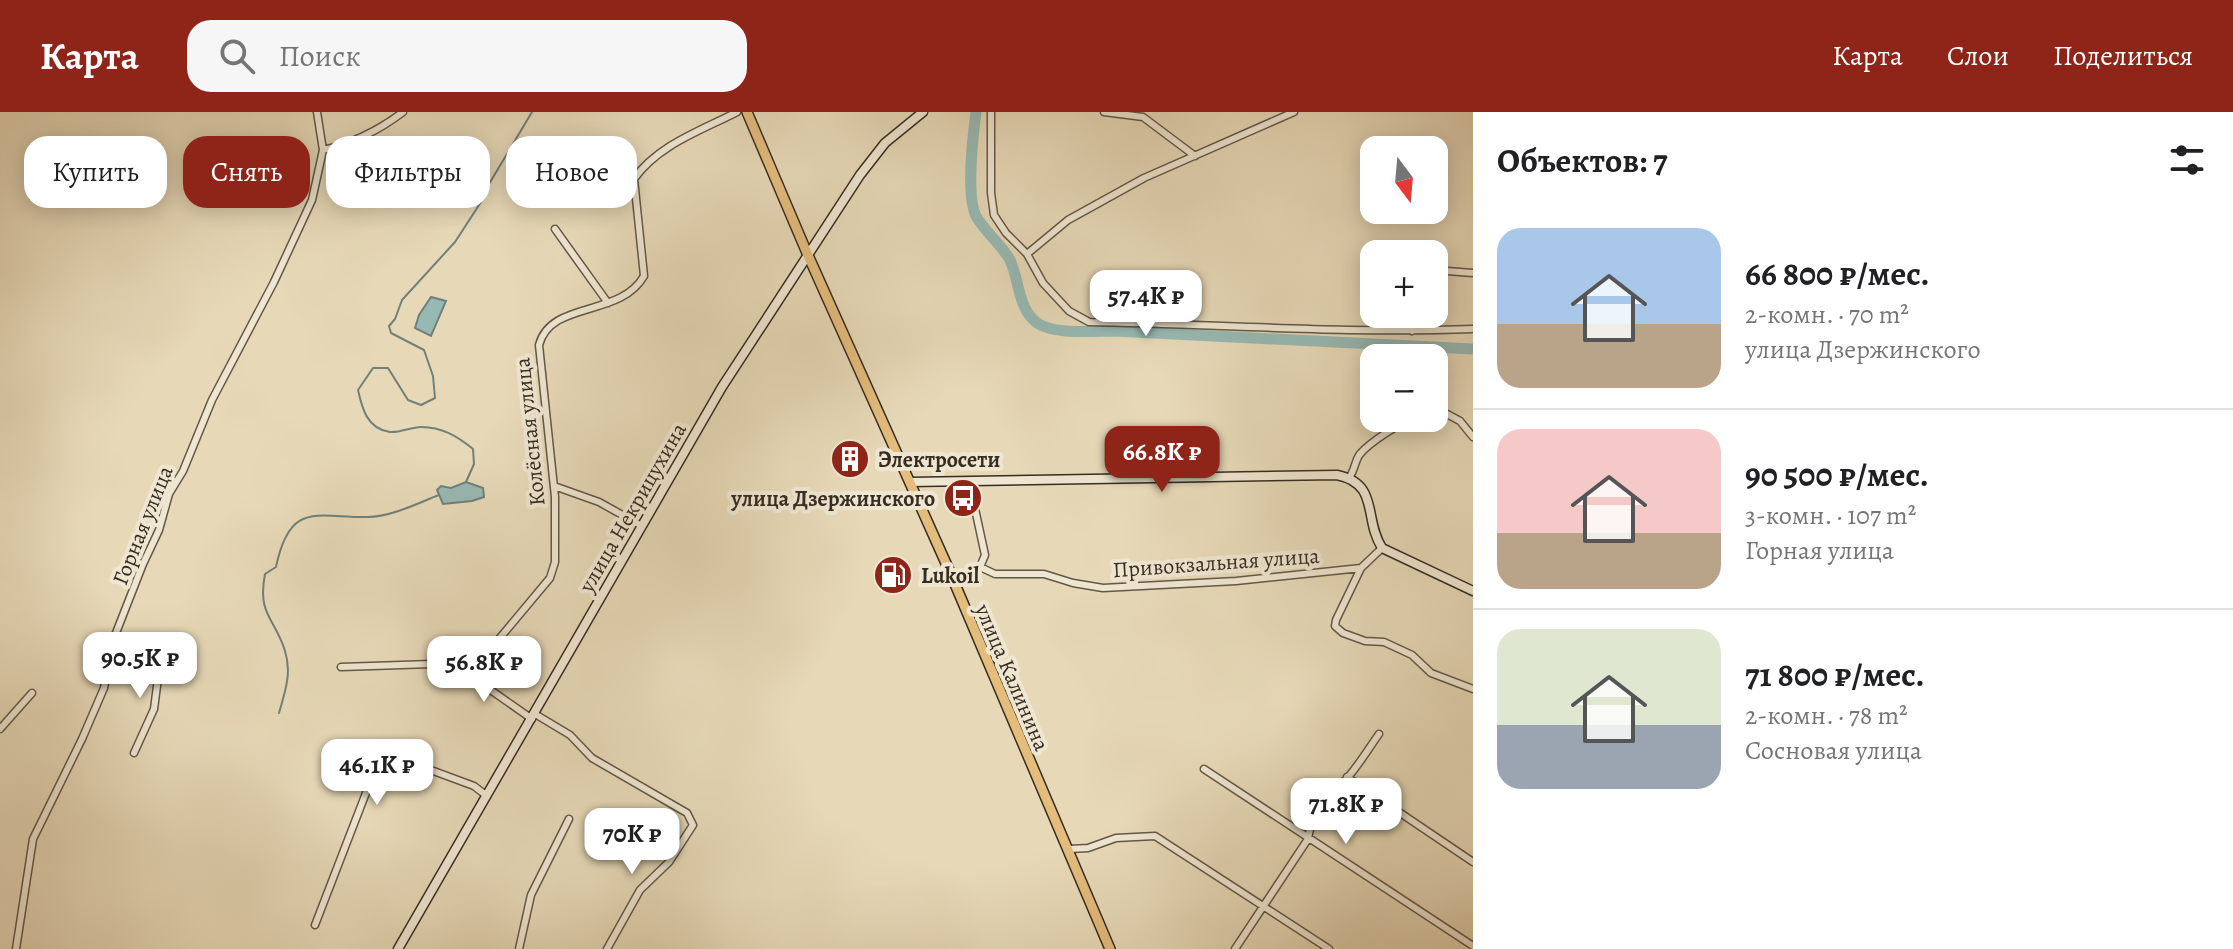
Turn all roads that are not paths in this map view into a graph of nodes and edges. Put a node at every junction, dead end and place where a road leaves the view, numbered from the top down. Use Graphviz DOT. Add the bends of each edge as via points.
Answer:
graph roads {
  1 [pos="317,112"];
  2 [pos="403,112"];
  3 [pos="737,112"];
  4 [pos="747,112"];
  5 [pos="923,112"];
  6 [pos="991,112"];
  7 [pos="1104,112"];
  8 [pos="1294,112"];
  9 [pos="323,150"];
  10 [pos="1195,156"];
  11 [pos="555,229"];
  12 [pos="807,253"];
  13 [pos="1027,254"];
  14 [pos="1448,271"];
  15 [pos="1473,273"];
  16 [pos="608,303"];
  17 [pos="1414,328"];
  18 [pos="1473,329"];
  19 [pos="1412,331"];
  20 [pos="1448,413"];
  21 [pos="1390,432"];
  22 [pos="1473,437"];
  23 [pos="1349,478"];
  24 [pos="969,481"];
  25 [pos="910,482"];
  26 [pos="554,486"];
  27 [pos="642,526"];
  28 [pos="1382,548"];
  29 [pos="980,567"];
  30 [pos="1361,568"];
  31 [pos="953,580"];
  32 [pos="1473,591"];
  33 [pos="462,663"];
  34 [pos="341,667"];
  35 [pos="108,670"];
  36 [pos="1473,689"];
  37 [pos="32,693"];
  38 [pos="533,716"];
  39 [pos="0,729"];
  40 [pos="1379,734"];
  41 [pos="134,753"];
  42 [pos="1204,769"];
  43 [pos="1347,777"];
  44 [pos="487,796"];
  45 [pos="569,819"];
  46 [pos="1308,839"];
  47 [pos="1066,847"];
  48 [pos="1473,862"];
  49 [pos="1264,907"];
  50 [pos="315,925"];
  51 [pos="1473,946"];
  52 [pos="16,949"];
  53 [pos="398,949"];
  54 [pos="519,949"];
  55 [pos="607,949"];
  56 [pos="1110,949"];
  57 [pos="1235,949"];
  58 [pos="1329,949"];
  1 -- 9 [label="street"];
  2 -- 9 [label="street" via="383,128"];
  3 -- 16 [label="street, Колёсная улица" via="663,150 634,179 644,276 636,290"];
  4 -- 12 [label="main road, улица Калинина"];
  5 -- 12 [label="street, улица Некрицухина" via="885,143"];
  6 -- 13 [label="street" via="994,215"];
  7 -- 10 [label="street" via="1143,117"];
  8 -- 10 [label="street"];
  9 -- 35 [label="street, Горная улица" via="312,200 169,494 114,638"];
  10 -- 13 [label="street" via="1068,220"];
  11 -- 16 [label="street"];
  12 -- 25 [label="main road, улица Калинина"];
  12 -- 27 [label="street, улица Некрицухина"];
  13 -- 19 [label="street" via="1043,283 1069,311 1089,322"];
  14 -- 15 [label="street"];
  16 -- 26 [label="street, Колёсная улица" via="554,321 539,345"];
  17 -- 19 [label="street"];
  18 -- 19 [label="street"];
  20 -- 22 [label="street"];
  21 -- 23 [label="street" via="1359,455"];
  23 -- 24 [label="street"];
  23 -- 28 [label="street" via="1362,487"];
  24 -- 25 [label="street"];
  24 -- 29 [label="street" via="984,542"];
  25 -- 31 [label="main road, улица Калинина"];
  26 -- 27 [label="street" via="599,502"];
  26 -- 33 [label="street, Колёсная улица" via="555,562 550,578 494,645"];
  27 -- 38 [label="street, улица Некрицухина"];
  28 -- 30 [label="street"];
  28 -- 32 [label="street"];
  29 -- 30 [label="street, Привокзальная улица" via="995,574 1044,574 1103,588"];
  29 -- 31 [label="street"];
  30 -- 36 [label="street" via="1335,626 1365,641 1384,642 1412,655 1431,673"];
  31 -- 47 [label="main road, улица Калинина"];
  33 -- 34 [label="street, Колёсная улица"];
  33 -- 38 [label="street" via="472,677"];
  35 -- 41 [label="street" via="123,656 134,656 158,678 154,709"];
  35 -- 52 [label="street, Горная улица" via="82,739 33,839"];
  37 -- 39 [label="street"];
  38 -- 44 [label="street, улица Некрицухина"];
  38 -- 55 [label="street" via="570,735 592,758 687,813 693,825 669,862 640,890"];
  40 -- 43 [label="street"];
  42 -- 46 [label="street"];
  43 -- 46 [label="street" via="1310,825"];
  43 -- 48 [label="street"];
  44 -- 50 [label="street" via="408,761 382,758"];
  44 -- 53 [label="street, улица Некрицухина"];
  45 -- 54 [label="street" via="531,895"];
  46 -- 49 [label="street"];
  46 -- 51 [label="street"];
  47 -- 49 [label="street" via="1155,836"];
  47 -- 56 [label="main road, улица Калинина"];
  49 -- 57 [label="street"];
  49 -- 58 [label="street"];
}
